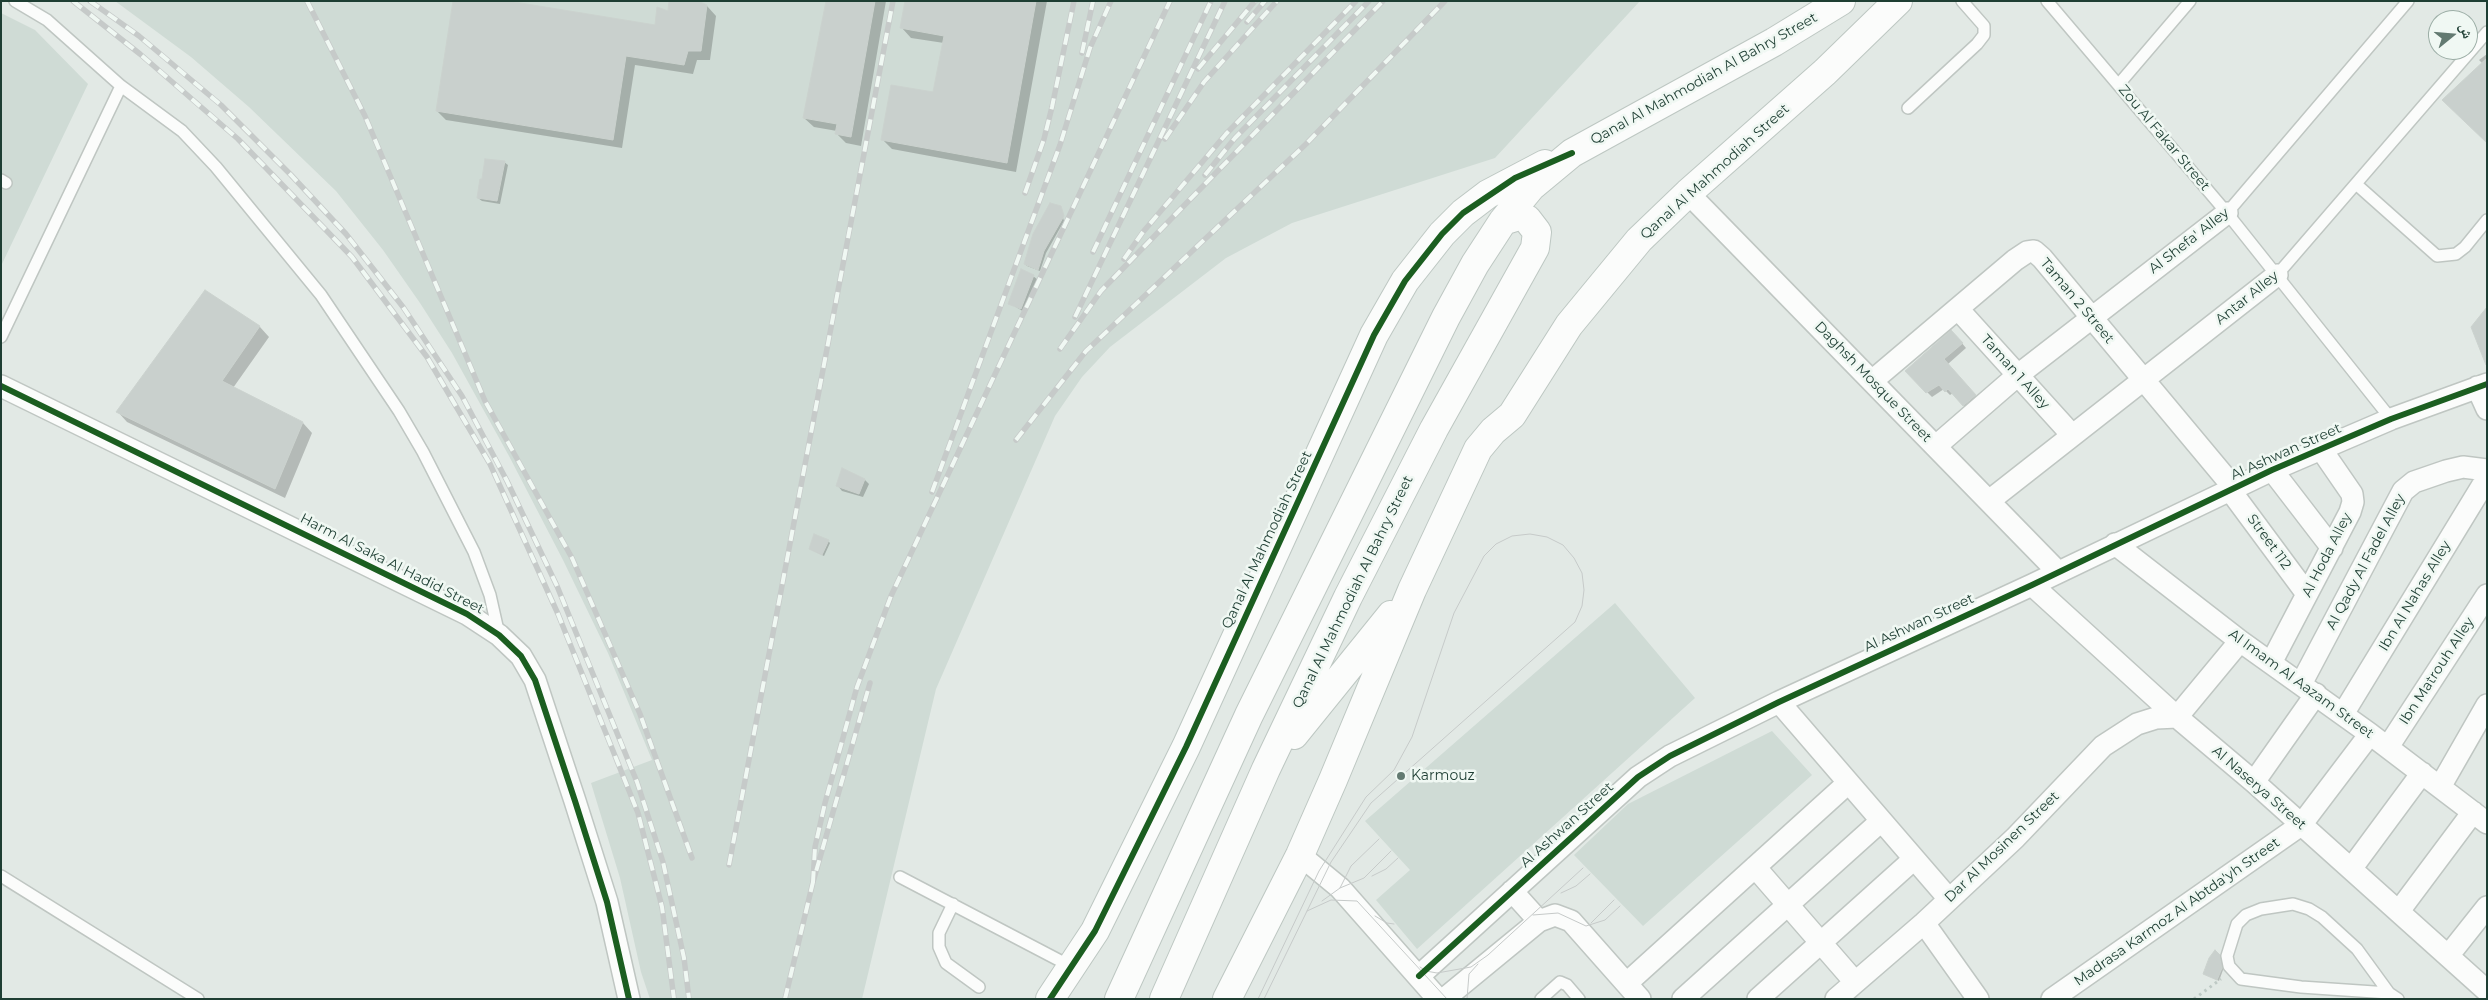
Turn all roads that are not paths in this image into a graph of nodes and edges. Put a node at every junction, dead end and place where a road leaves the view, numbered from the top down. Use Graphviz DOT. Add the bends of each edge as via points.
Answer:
graph roads {
  1 [pos="15,1"];
  2 [pos="1841,1"];
  3 [pos="1898,1"];
  4 [pos="1962,1"];
  5 [pos="2047,1"];
  6 [pos="2190,1"];
  7 [pos="2408,1"];
  8 [pos="2487,32"];
  9 [pos="2118,84"];
  10 [pos="121,86"];
  11 [pos="1908,108"];
  12 [pos="1572,153"];
  13 [pos="2356,184"];
  14 [pos="1688,193"];
  15 [pos="2227,213"];
  16 [pos="2487,220"];
  17 [pos="1503,221"];
  18 [pos="2277,275"];
  19 [pos="1958,308"];
  20 [pos="2092,317"];
  21 [pos="1,338"];
  22 [pos="2018,375"];
  23 [pos="2144,380"];
  24 [pos="1872,381"];
  25 [pos="1,386"];
  26 [pos="2482,386"];
  27 [pos="2487,409"];
  28 [pos="2391,419"];
  29 [pos="2072,435"];
  30 [pos="1936,446"];
  31 [pos="2321,449"];
  32 [pos="2272,470"];
  33 [pos="2487,470"];
  34 [pos="2487,478"];
  35 [pos="2232,489"];
  36 [pos="1989,501"];
  37 [pos="2115,544"];
  38 [pos="2332,548"];
  39 [pos="2058,572"];
  40 [pos="2032,585"];
  41 [pos="1412,590"];
  42 [pos="2307,594"];
  43 [pos="2487,595"];
  44 [pos="499,635"];
  45 [pos="2240,641"];
  46 [pos="2271,663"];
  47 [pos="2308,689"];
  48 [pos="1779,702"];
  49 [pos="2487,705"];
  50 [pos="2343,714"];
  51 [pos="2177,717"];
  52 [pos="2370,734"];
  53 [pos="2388,748"];
  54 [pos="1266,769"];
  55 [pos="2422,774"];
  56 [pos="2254,782"];
  57 [pos="1848,783"];
  58 [pos="2440,787"];
  59 [pos="2483,819"];
  60 [pos="1881,821"];
  61 [pos="2301,824"];
  62 [pos="1300,855"];
  63 [pos="1914,859"];
  64 [pos="1755,867"];
  65 [pos="2351,869"];
  66 [pos="1,876"];
  67 [pos="900,877"];
  68 [pos="1512,892"];
  69 [pos="1948,899"];
  70 [pos="953,904"];
  71 [pos="1788,905"];
  72 [pos="2487,907"];
  73 [pos="2399,911"];
  74 [pos="1539,921"];
  75 [pos="1924,923"];
  76 [pos="1820,943"];
  77 [pos="2448,956"];
  78 [pos="1072,967"];
  79 [pos="1419,976"];
  80 [pos="1854,982"];
  81 [pos="1627,983"];
  82 [pos="979,987"];
  83 [pos="2487,991"];
  84 [pos="2393,996"];
  85 [pos="198,999"];
  86 [pos="629,999"];
  87 [pos="1050,999"];
  88 [pos="1119,999"];
  89 [pos="1164,999"];
  90 [pos="1227,999"];
  91 [pos="1438,999"];
  92 [pos="1444,999"];
  93 [pos="1541,999"];
  94 [pos="1579,999"];
  95 [pos="1640,999"];
  96 [pos="1683,999"];
  97 [pos="1758,999"];
  98 [pos="1836,999"];
  99 [pos="1978,999"];
  100 [pos="2052,999"];
  1 -- 10 [label="lane" via="47,20"];
  2 -- 12 [label="main road, Qanal Al Mahmodiah Al Bahry Street" via="1766,47"];
  3 -- 14 [label="main road, Qanal Al Mahmodiah Street" via="1805,90"];
  4 -- 11 [label="lane" via="1984,26 1984,35"];
  5 -- 9 [label="lane, Zou Al Fakar Street"];
  6 -- 9 [label="lane"];
  7 -- 15 [label="lane, Al Shefa' Alley"];
  8 -- 13 [label="lane, Antar Alley"];
  9 -- 15 [label="lane, Zou Al Fakar Street"];
  10 -- 21 [label="lane"];
  10 -- 44 [label="lane" via="200,148 321,295 399,411 422,452 474,552 490,595"];
  12 -- 17 [label="main road, Qanal Al Mahmodiah Al Bahry Street" via="1531,187"];
  12 -- 78 [label="main road, Qanal Al Mahmodiah Street" via="1515,178 1463,213 1429,249 1405,281 1374,336 1186,747 1095,930"];
  13 -- 16 [label="lane" via="2437,256 2456,254"];
  13 -- 18 [label="lane, Antar Alley"];
  14 -- 24 [label="street, Daghsh Mosque Street"];
  14 -- 41 [label="main road, Qanal Al Mahmodiah Street" via="1639,240 1597,289 1512,415 1478,449"];
  15 -- 18 [label="lane, Zou Al Fakar Street"];
  15 -- 20 [label="street, Al Shefa' Alley"];
  17 -- 54 [label="main road, Qanal Al Mahmodiah Al Bahry Street" via="1519,216 1527,219 1537,232 1535,248 1434,429 1348,597"];
  17 -- 88 [label="main road, Qanal Al Mahmodiah Al Bahry Street" via="1446,317 1257,698"];
  18 -- 23 [label="street, Antar Alley"];
  18 -- 28 [label="lane, Zou Al Fakar Street"];
  19 -- 20 [label="street, Taman 2 Street" via="2015,260 2034,251"];
  19 -- 22 [label="street, Taman 1 Alley"];
  19 -- 24 [label="street, Taman 2 Street"];
  20 -- 22 [label="street, Al Shefa' Alley"];
  20 -- 23 [label="street, Taman 2 Street"];
  22 -- 29 [label="street, Taman 1 Alley"];
  22 -- 30 [label="street, Al Shefa' Alley"];
  23 -- 29 [label="street, Antar Alley"];
  23 -- 35 [label="street, Taman 2 Street"];
  24 -- 30 [label="street, Daghsh Mosque Street"];
  25 -- 44 [label="street, Harm Al Saka Al Hadid Street" via="467,614"];
  26 -- 27 [label="street"];
  26 -- 28 [label="street, Al Ashwan Street"];
  28 -- 31 [label="street, Al Ashwan Street"];
  29 -- 36 [label="street, Antar Alley"];
  30 -- 36 [label="street, Daghsh Mosque Street"];
  31 -- 32 [label="street, Al Ashwan Street"];
  31 -- 38 [label="street, Al Hoda Alley" via="2352,494 2353,502"];
  32 -- 35 [label="street, Al Ashwan Street"];
  32 -- 38 [label="street"];
  33 -- 47 [label="street, Al Qady Al Fadel Alley" via="2464,467 2446,471 2414,482 2403,491"];
  34 -- 50 [label="street, Ibn Al Nahas Alley"];
  35 -- 37 [label="street, Al Ashwan Street"];
  35 -- 42 [label="street, Street 112"];
  36 -- 39 [label="street, Daghsh Mosque Street"];
  37 -- 39 [label="street, Al Ashwan Street"];
  37 -- 45 [label="street, Al Imam Al Aazam Street"];
  38 -- 42 [label="street, Al Hoda Alley"];
  39 -- 40 [label="street, Al Ashwan Street"];
  40 -- 48 [label="street, Al Ashwan Street"];
  40 -- 51 [label="street, Al Naserya Street"];
  41 -- 54 [label="main road"];
  41 -- 62 [label="main road, Qanal Al Mahmodiah Street"];
  42 -- 46 [label="street, Al Hoda Alley"];
  43 -- 53 [label="street, Ibn Matrouh Alley"];
  44 -- 86 [label="street, Harm Al Saka Al Hadid Street" via="521,656 535,680 607,902"];
  45 -- 46 [label="street, Al Imam Al Aazam Street"];
  45 -- 51 [label="street"];
  46 -- 47 [label="street, Al Imam Al Aazam Street"];
  47 -- 50 [label="street, Al Imam Al Aazam Street"];
  47 -- 56 [label="street, Al Qady Al Fadel Alley"];
  48 -- 57 [label="street"];
  48 -- 68 [label="street, Al Ashwan Street" via="1670,756 1638,777"];
  49 -- 58 [label="street"];
  50 -- 52 [label="street, Al Imam Al Aazam Street"];
  51 -- 56 [label="street, Al Naserya Street"];
  51 -- 69 [label="street, Dar Al Mosinen Street" via="2156,718 2137,724 2103,746 2015,838"];
  52 -- 53 [label="street, Al Imam Al Aazam Street"];
  52 -- 61 [label="street"];
  53 -- 55 [label="street, Al Imam Al Aazam Street"];
  54 -- 89 [label="main road, Qanal Al Mahmodiah Al Bahry Street"];
  55 -- 58 [label="street, Al Imam Al Aazam Street"];
  55 -- 65 [label="street"];
  56 -- 61 [label="street, Al Naserya Street"];
  57 -- 60 [label="street"];
  57 -- 64 [label="street"];
  58 -- 59 [label="street, Al Imam Al Aazam Street"];
  59 -- 73 [label="street"];
  60 -- 63 [label="street"];
  60 -- 71 [label="street"];
  61 -- 65 [label="street, Al Naserya Street"];
  61 -- 100 [label="street, Madrasa Karmoz Al Abtda'yh Street"];
  62 -- 79 [label="street" via="1340,888"];
  62 -- 90 [label="main road, Qanal Al Mahmodiah Street"];
  63 -- 69 [label="street"];
  63 -- 76 [label="street"];
  64 -- 71 [label="street"];
  64 -- 81 [label="street"];
  65 -- 73 [label="street, Al Naserya Street"];
  66 -- 85 [label="lane"];
  67 -- 70 [label="lane"];
  68 -- 74 [label="street"];
  68 -- 79 [label="street, Al Ashwan Street"];
  69 -- 75 [label="street, Dar Al Mosinen Street"];
  70 -- 78 [label="lane"];
  70 -- 82 [label="lane" via="939,933 939,947 946,962"];
  71 -- 76 [label="street"];
  71 -- 96 [label="street"];
  72 -- 77 [label="street"];
  73 -- 77 [label="street, Al Naserya Street"];
  74 -- 81 [label="street" via="1555,915 1571,921"];
  74 -- 92 [label="street"];
  75 -- 80 [label="street, Dar Al Mosinen Street"];
  75 -- 99 [label="street"];
  76 -- 80 [label="street"];
  76 -- 97 [label="street"];
  77 -- 83 [label="street, Al Naserya Street"];
  78 -- 87 [label="main road, Qanal Al Mahmodiah Street"];
  79 -- 91 [label="street"];
  80 -- 98 [label="street, Dar Al Mosinen Street"];
  81 -- 95 [label="street"];
  84 -- 84 [label="lane" via="2358,949 2310,909 2293,904 2261,909 2246,915 2237,924 2227,956 2229,966 2240,979"];
  93 -- 94 [label="lane" via="1560,982"];
}
